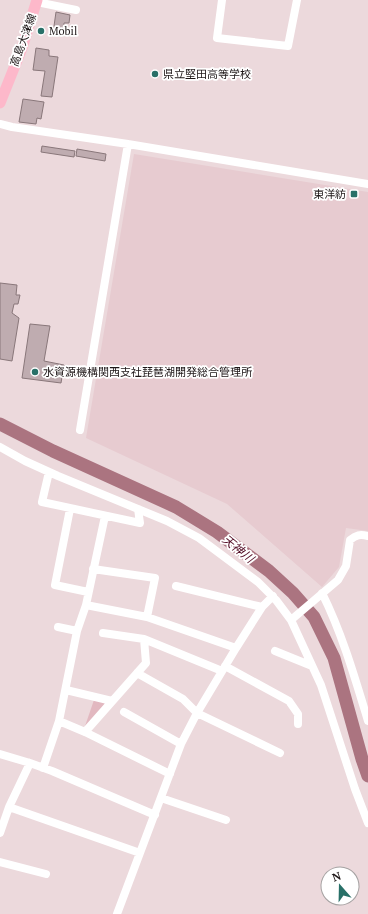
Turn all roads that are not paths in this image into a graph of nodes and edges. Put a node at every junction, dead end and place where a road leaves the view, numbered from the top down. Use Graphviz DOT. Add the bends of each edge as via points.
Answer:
graph roads {
  1 [pos="222,0"];
  2 [pos="297,0"];
  3 [pos="37,1"];
  4 [pos="76,10"];
  5 [pos="0,103"];
  6 [pos="0,124"];
  7 [pos="128,144"];
  8 [pos="368,184"];
  9 [pos="80,430"];
  10 [pos="0,448"];
  11 [pos="49,472"];
  12 [pos="70,509"];
  13 [pos="138,509"];
  14 [pos="105,516"];
  15 [pos="368,536"];
  16 [pos="93,569"];
  17 [pos="176,586"];
  18 [pos="88,592"];
  19 [pos="273,596"];
  20 [pos="319,596"];
  21 [pos="86,605"];
  22 [pos="262,607"];
  23 [pos="147,617"];
  24 [pos="293,619"];
  25 [pos="58,627"];
  26 [pos="77,631"];
  27 [pos="103,633"];
  28 [pos="144,639"];
  29 [pos="236,648"];
  30 [pos="275,651"];
  31 [pos="312,666"];
  32 [pos="224,669"];
  33 [pos="137,673"];
  34 [pos="66,690"];
  35 [pos="112,701"];
  36 [pos="124,712"];
  37 [pos="197,713"];
  38 [pos="59,721"];
  39 [pos="368,721"];
  40 [pos="298,724"];
  41 [pos="85,732"];
  42 [pos="181,744"];
  43 [pos="280,753"];
  44 [pos="0,754"];
  45 [pos="30,762"];
  46 [pos="43,768"];
  47 [pos="170,774"];
  48 [pos="161,798"];
  49 [pos="9,808"];
  50 [pos="155,815"];
  51 [pos="226,820"];
  52 [pos="368,823"];
  53 [pos="0,833"];
  54 [pos="140,853"];
  55 [pos="0,862"];
  56 [pos="46,874"];
  57 [pos="117,914"];
  1 -- 2 [label="street" via="217,38 288,46"];
  3 -- 4 [label="street"];
  3 -- 5 [label="main road, 高島大津線"];
  6 -- 7 [label="street"];
  7 -- 8 [label="street"];
  7 -- 9 [label="street"];
  10 -- 11 [label="street"];
  11 -- 12 [label="street" via="42,502"];
  11 -- 13 [label="street"];
  12 -- 14 [label="street"];
  12 -- 18 [label="street" via="55,585"];
  13 -- 14 [label="street" via="140,523"];
  13 -- 19 [label="street" via="199,538"];
  14 -- 16 [label="street"];
  15 -- 20 [label="street" via="360,534 350,540 343,573"];
  16 -- 18 [label="street"];
  16 -- 23 [label="street" via="156,578"];
  17 -- 22 [label="street"];
  18 -- 21 [label="street"];
  19 -- 22 [label="street"];
  19 -- 24 [label="street"];
  20 -- 24 [label="street"];
  20 -- 39 [label="street" via="328,605"];
  21 -- 23 [label="street"];
  21 -- 26 [label="street"];
  22 -- 29 [label="street"];
  23 -- 29 [label="street"];
  24 -- 31 [label="street"];
  25 -- 26 [label="street"];
  26 -- 34 [label="street"];
  27 -- 28 [label="street"];
  28 -- 32 [label="street"];
  28 -- 33 [label="street" via="146,663"];
  29 -- 32 [label="street"];
  30 -- 31 [label="street"];
  31 -- 52 [label="street" via="321,685"];
  32 -- 37 [label="street"];
  32 -- 40 [label="street" via="289,701 298,714"];
  33 -- 35 [label="street"];
  33 -- 37 [label="street" via="183,699"];
  34 -- 35 [label="street"];
  34 -- 38 [label="street"];
  35 -- 41 [label="street"];
  36 -- 42 [label="street"];
  37 -- 42 [label="street"];
  37 -- 43 [label="street"];
  38 -- 41 [label="street"];
  38 -- 46 [label="street"];
  41 -- 47 [label="street"];
  42 -- 47 [label="street"];
  44 -- 45 [label="street"];
  45 -- 46 [label="street"];
  45 -- 49 [label="street"];
  46 -- 50 [label="street"];
  47 -- 48 [label="street"];
  48 -- 50 [label="street"];
  48 -- 51 [label="street"];
  49 -- 53 [label="street"];
  49 -- 54 [label="street"];
  50 -- 54 [label="street"];
  54 -- 57 [label="street"];
  55 -- 56 [label="street"];
}
